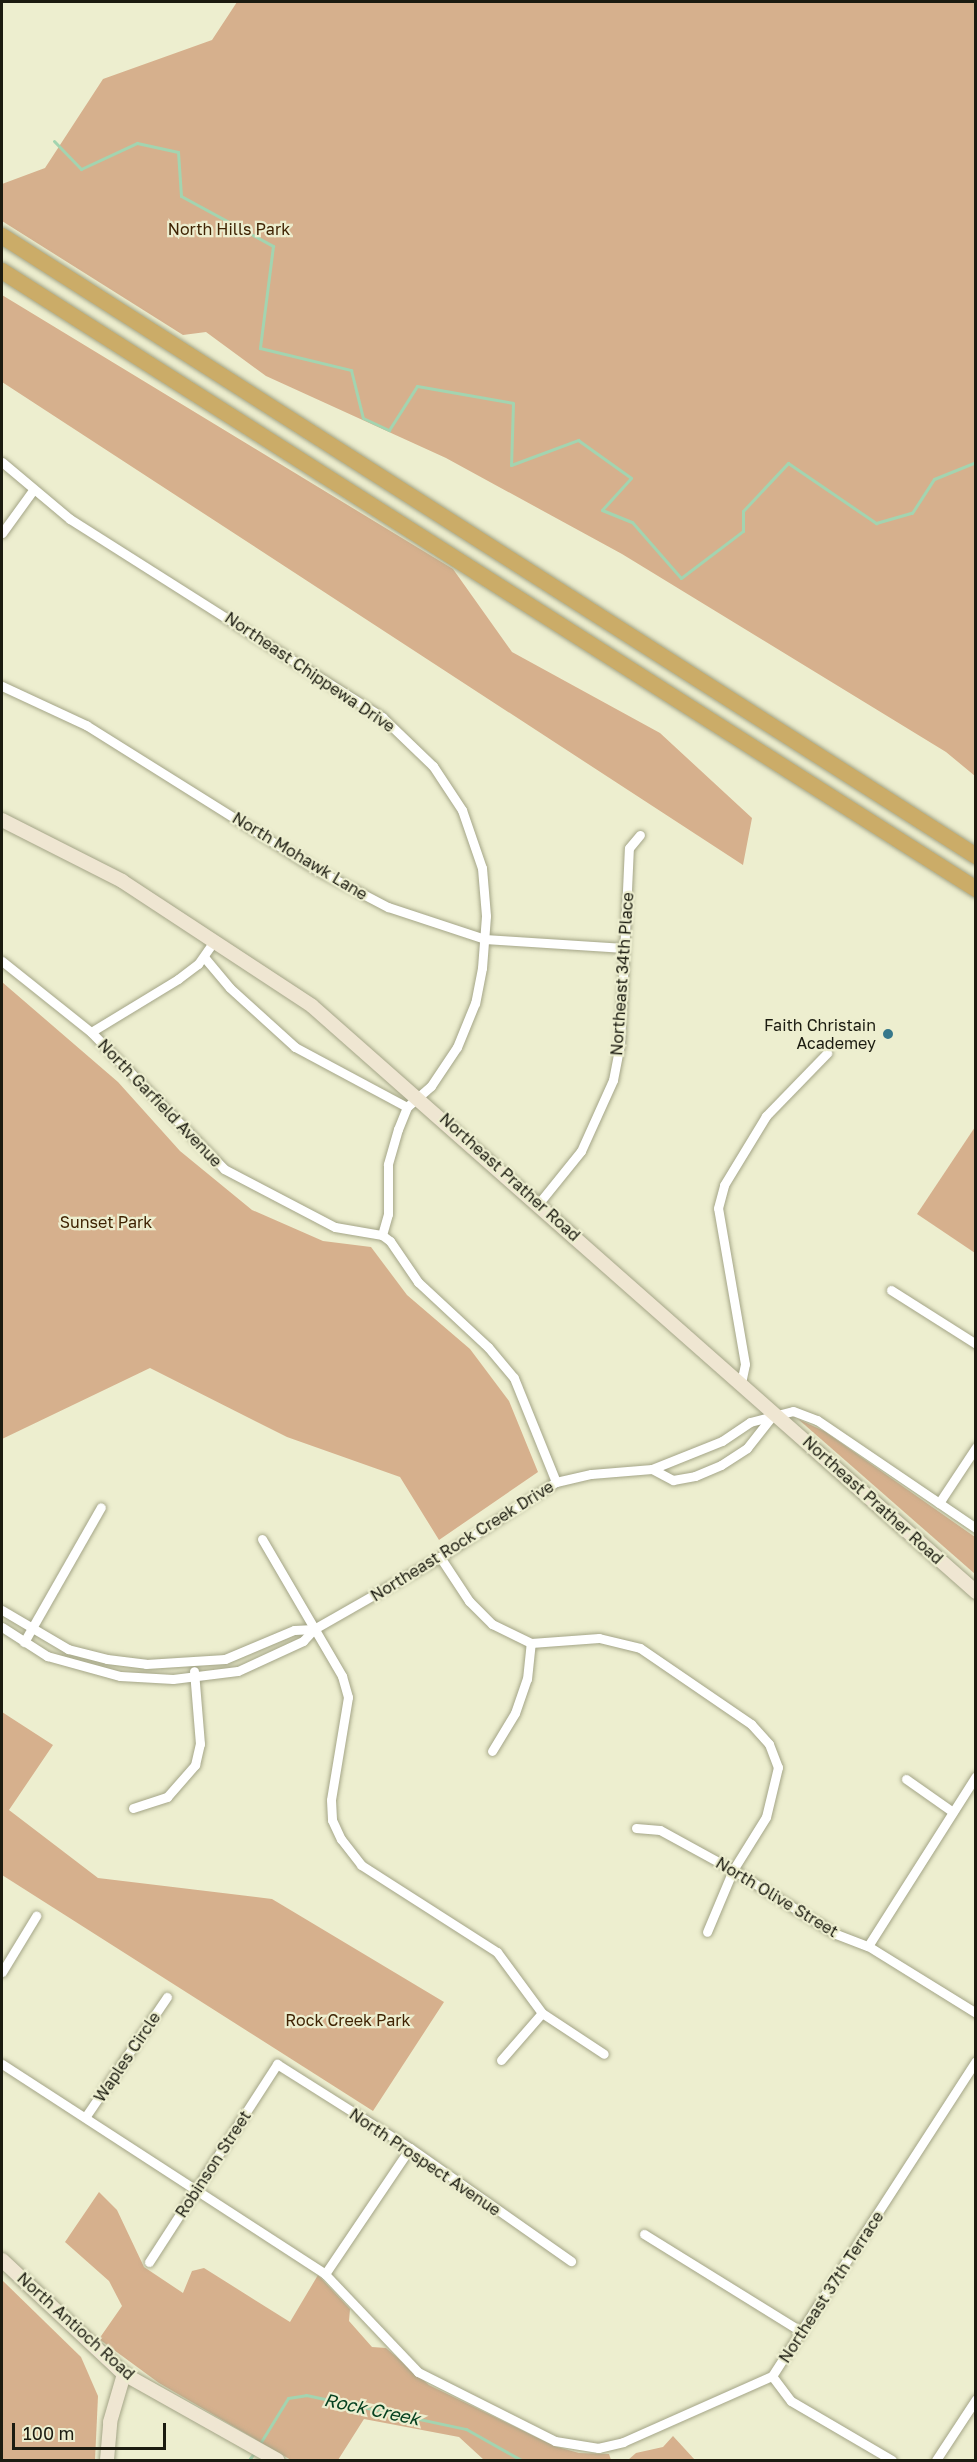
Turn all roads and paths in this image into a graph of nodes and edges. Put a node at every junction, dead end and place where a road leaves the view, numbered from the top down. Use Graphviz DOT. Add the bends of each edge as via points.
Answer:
graph roads {
  1 [pos="2,236"];
  2 [pos="2,271"];
  3 [pos="2,462"];
  4 [pos="33,490"];
  5 [pos="2,533"];
  6 [pos="2,686"];
  7 [pos="2,820"];
  8 [pos="640,835"];
  9 [pos="975,856"];
  10 [pos="975,890"];
  11 [pos="485,939"];
  12 [pos="215,940"];
  13 [pos="624,948"];
  14 [pos="204,957"];
  15 [pos="2,961"];
  16 [pos="91,1032"];
  17 [pos="827,1053"];
  18 [pos="419,1097"];
  19 [pos="407,1107"];
  20 [pos="539,1203"];
  21 [pos="382,1235"];
  22 [pos="891,1290"];
  23 [pos="975,1344"];
  24 [pos="741,1383"];
  25 [pos="774,1413"];
  26 [pos="975,1447"];
  27 [pos="652,1469"];
  28 [pos="556,1482"];
  29 [pos="939,1503"];
  30 [pos="101,1507"];
  31 [pos="975,1528"];
  32 [pos="262,1539"];
  33 [pos="440,1557"];
  34 [pos="975,1592"];
  35 [pos="2,1610"];
  36 [pos="2,1627"];
  37 [pos="31,1629"];
  38 [pos="314,1629"];
  39 [pos="24,1642"];
  40 [pos="531,1643"];
  41 [pos="193,1662"];
  42 [pos="195,1676"];
  43 [pos="492,1751"];
  44 [pos="975,1776"];
  45 [pos="906,1779"];
  46 [pos="133,1808"];
  47 [pos="953,1812"];
  48 [pos="636,1828"];
  49 [pos="733,1870"];
  50 [pos="36,1916"];
  51 [pos="707,1932"];
  52 [pos="868,1946"];
  53 [pos="2,1972"];
  54 [pos="167,1997"];
  55 [pos="542,2013"];
  56 [pos="975,2013"];
  57 [pos="604,2054"];
  58 [pos="501,2060"];
  59 [pos="975,2061"];
  60 [pos="2,2064"];
  61 [pos="277,2064"];
  62 [pos="973,2072"];
  63 [pos="86,2116"];
  64 [pos="410,2148"];
  65 [pos="195,2192"];
  66 [pos="644,2234"];
  67 [pos="2,2260"];
  68 [pos="572,2261"];
  69 [pos="148,2262"];
  70 [pos="325,2274"];
  71 [pos="802,2332"];
  72 [pos="124,2374"];
  73 [pos="772,2376"];
  74 [pos="975,2399"];
  75 [pos="272,2457"];
  76 [pos="107,2460"];
  77 [pos="892,2460"];
  78 [pos="936,2460"];
  1 -- 9 [label="highway"];
  2 -- 10 [label="highway"];
  3 -- 4 [label="street, Northeast Chippewa Drive"];
  4 -- 5 [label="street"];
  4 -- 11 [label="street, Northeast Chippewa Drive" via="109,545 162,574 382,717 422,752 448,787 472,834 482,868"];
  6 -- 11 [label="street, North Mohawk Lane" via="86,725 319,871 370,897"];
  7 -- 12 [label="main road, Northeast Prather Road" via="122,881"];
  8 -- 13 [label="street, Northeast 34th Place" via="629,848"];
  11 -- 13 [label="street, North Mohawk Lane"];
  11 -- 18 [label="street, Northeast Chippewa Drive" via="468,1022 448,1063"];
  12 -- 14 [label="street"];
  12 -- 18 [label="main road, Northeast Prather Road" via="312,1006"];
  13 -- 20 [label="street, Northeast 34th Place" via="620,1044 613,1080 581,1151"];
  14 -- 16 [label="street" via="178,979"];
  14 -- 19 [label="street" via="230,988 295,1047"];
  15 -- 16 [label="street, North Garfield Avenue"];
  16 -- 21 [label="street, North Garfield Avenue" via="224,1169 335,1227"];
  17 -- 24 [label="street" via="766,1116 724,1185 718,1208 745,1364"];
  18 -- 19 [label="street, Northeast Chippewa Drive"];
  18 -- 20 [label="main road, Northeast Prather Road"];
  19 -- 21 [label="street" via="389,1156 388,1214"];
  20 -- 24 [label="main road, Northeast Prather Road"];
  21 -- 28 [label="street" via="418,1282 502,1362 526,1400"];
  22 -- 23 [label="street"];
  24 -- 25 [label="main road, Northeast Prather Road"];
  25 -- 27 [label="street, Northeast Rock Creek Drive" via="712,1445"];
  25 -- 27 [label="street, Northeast Rock Creek Drive" via="747,1448 721,1465 673,1480"];
  25 -- 29 [label="street" via="793,1411 817,1420"];
  25 -- 34 [label="main road, Northeast Prather Road"];
  26 -- 29 [label="street"];
  27 -- 28 [label="street, Northeast Rock Creek Drive" via="591,1474"];
  28 -- 33 [label="street, Northeast Rock Creek Drive"];
  29 -- 31 [label="street"];
  30 -- 37 [label="street"];
  32 -- 38 [label="street"];
  33 -- 38 [label="street, Northeast Rock Creek Drive"];
  33 -- 40 [label="street" via="469,1601 492,1624"];
  35 -- 37 [label="street, Northeast Rock Creek Drive"];
  36 -- 39 [label="street, Northeast Rock Creek Drive"];
  37 -- 39 [label="street"];
  37 -- 41 [label="street, Northeast Rock Creek Drive" via="68,1649 107,1659"];
  38 -- 41 [label="street, Northeast Rock Creek Drive" via="294,1630 236,1656"];
  38 -- 42 [label="street, Northeast Rock Creek Drive" via="280,1653 238,1671"];
  38 -- 55 [label="street" via="342,1676 348,1697 331,1800 332,1820 341,1839 361,1865 497,1952"];
  39 -- 42 [label="street, Northeast Rock Creek Drive" via="47,1656 120,1676"];
  40 -- 43 [label="street" via="527,1679 515,1713"];
  40 -- 49 [label="street" via="599,1638 640,1648 666,1662 770,1744 778,1767 775,1790 766,1817"];
  41 -- 42 [label="street"];
  42 -- 46 [label="street" via="200,1744 195,1765 166,1797"];
  44 -- 47 [label="street"];
  45 -- 47 [label="street"];
  47 -- 52 [label="street"];
  48 -- 49 [label="street, North Olive Street" via="660,1830"];
  49 -- 51 [label="street"];
  49 -- 52 [label="street, North Olive Street" via="836,1934"];
  50 -- 53 [label="street"];
  52 -- 56 [label="street, North Olive Street"];
  54 -- 63 [label="street, Waples Circle"];
  55 -- 57 [label="street"];
  55 -- 58 [label="street"];
  59 -- 62 [label="street, Northeast 37th Terrace"];
  60 -- 63 [label="street"];
  61 -- 64 [label="street, North Prospect Avenue"];
  61 -- 65 [label="street, Robinson Street"];
  62 -- 71 [label="street, Northeast 37th Terrace"];
  63 -- 65 [label="street"];
  64 -- 68 [label="street, North Prospect Avenue"];
  64 -- 70 [label="street"];
  65 -- 69 [label="street, Robinson Street"];
  65 -- 70 [label="street"];
  66 -- 71 [label="street"];
  67 -- 72 [label="main road, North Antioch Road"];
  70 -- 73 [label="street, Northeast 37th Terrace" via="418,2372 555,2441 590,2448 623,2442"];
  71 -- 73 [label="street, Northeast 37th Terrace"];
  72 -- 75 [label="main road, North Antioch Road"];
  72 -- 76 [label="main road" via="110,2422"];
  73 -- 77 [label="street" via="791,2402"];
  74 -- 78 [label="street"];
}
